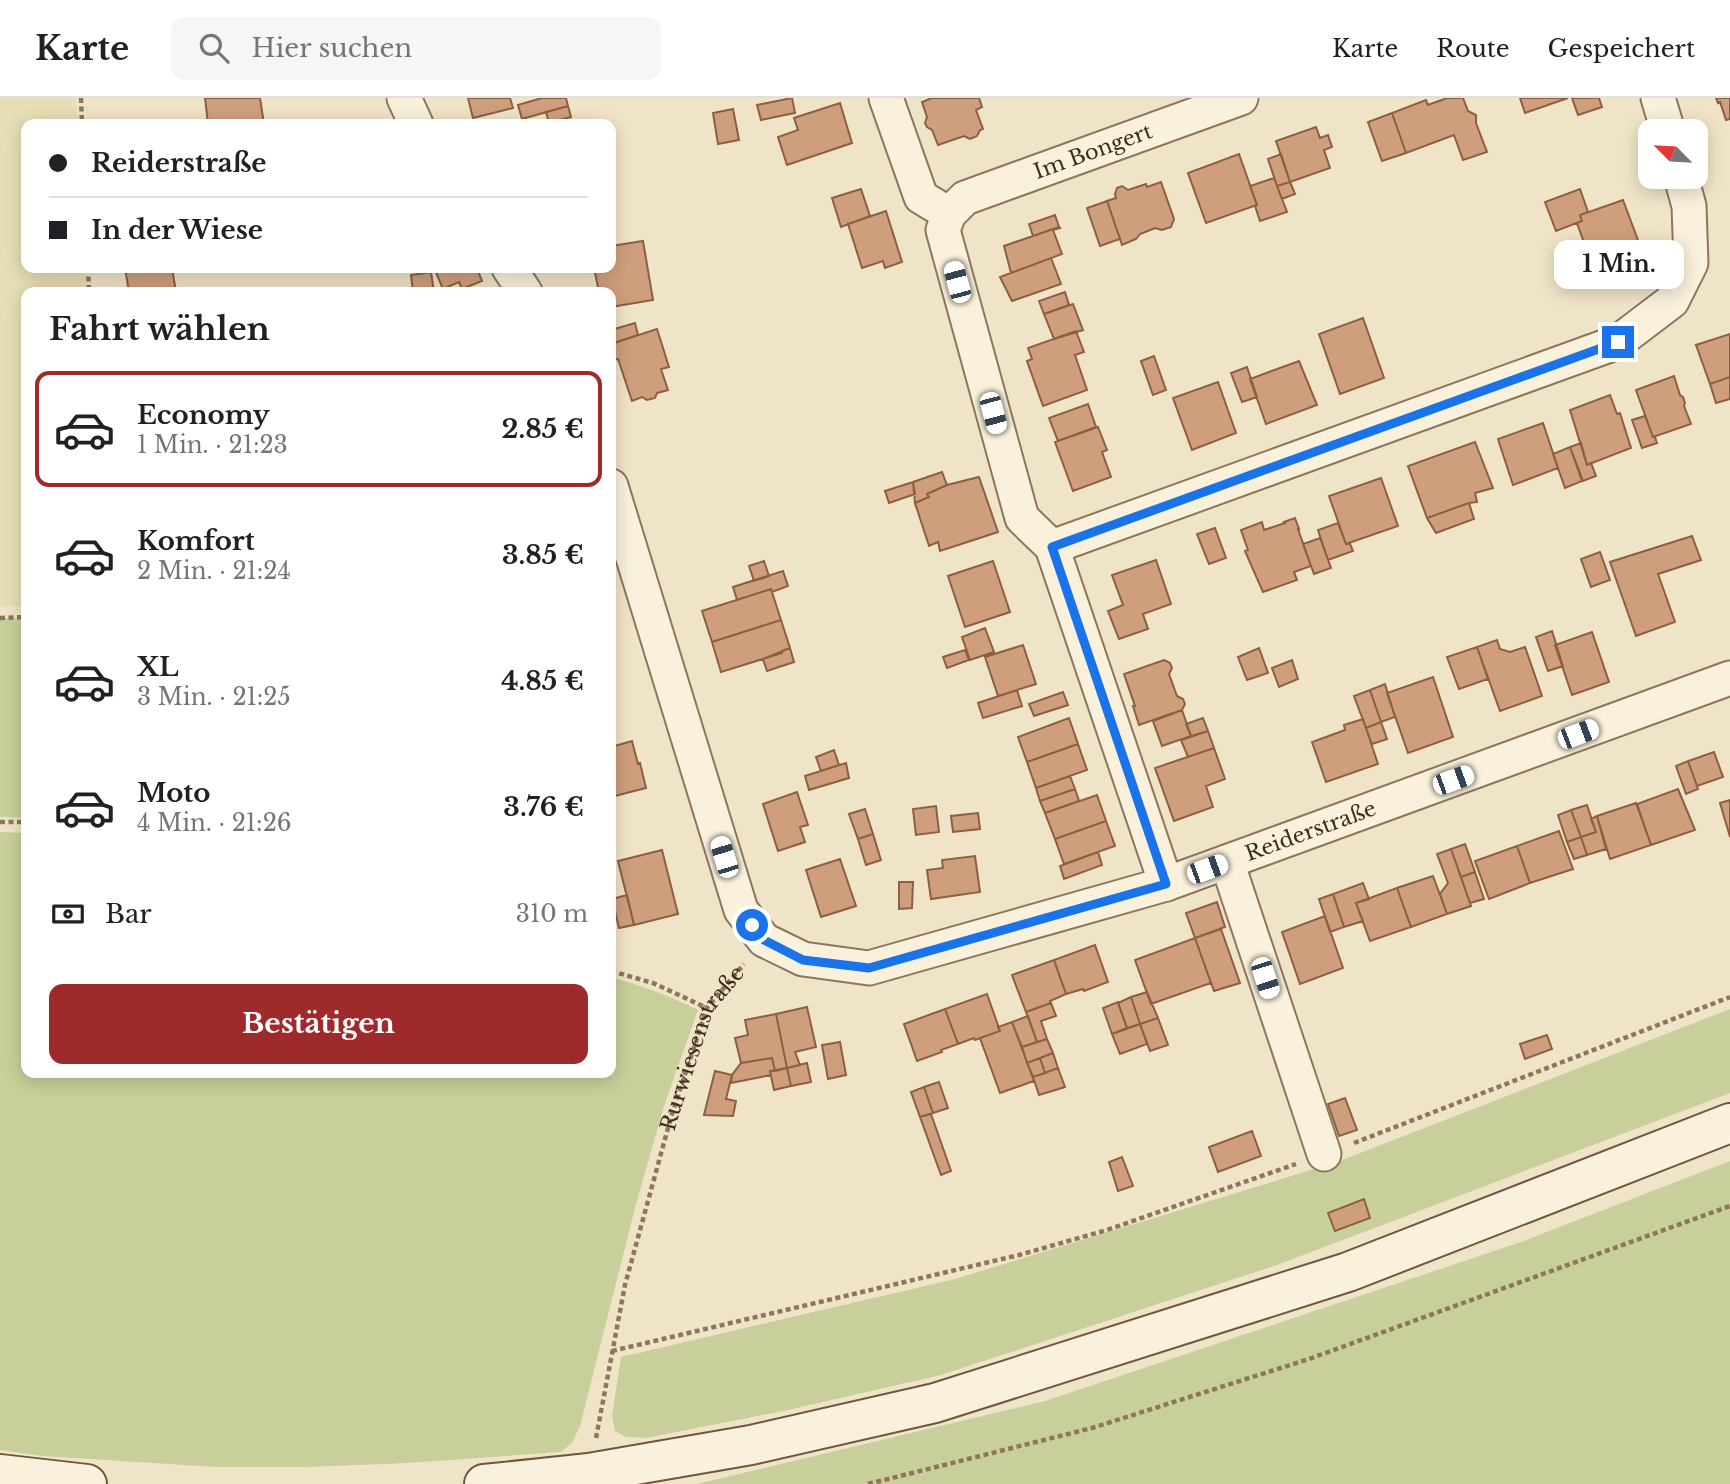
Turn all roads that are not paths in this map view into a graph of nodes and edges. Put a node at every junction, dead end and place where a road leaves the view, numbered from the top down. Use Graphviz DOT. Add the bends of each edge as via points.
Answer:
graph roads {
  1 [pos="404,98"];
  2 [pos="886,98"];
  3 [pos="1241,98"];
  4 [pos="1658,98"];
  5 [pos="414,119"];
  6 [pos="1664,119"];
  7 [pos="1684,189"];
  8 [pos="949,214"];
  9 [pos="616,502"];
  10 [pos="1052,547"];
  11 [pos="1730,678"];
  12 [pos="1227,862"];
  13 [pos="1166,884"];
  14 [pos="1730,1123"];
  15 [pos="1324,1154"];
  16 [pos="0,1474"];
  17 [pos="87,1484"];
  18 [pos="484,1484"];
  1 -- 5 [label="street"];
  2 -- 8 [label="street" via="921,197"];
  3 -- 8 [label="street, Im Bongert" via="965,198"];
  4 -- 6 [label="street"];
  7 -- 10 [label="street" via="1691,263 1672,301 1618,342"];
  8 -- 10 [label="street" via="943,230 1022,518"];
  9 -- 13 [label="street, Reiderstraße" via="741,910 764,940 803,960 869,968"];
  10 -- 13 [label="street"];
  11 -- 12 [label="street, Reiderstraße"];
  12 -- 13 [label="street, Reiderstraße"];
  12 -- 15 [label="street"];
  14 -- 18 [label="main road" via="1348,1272 935,1403 751,1444 589,1473"];
  16 -- 17 [label="main road"];
}
